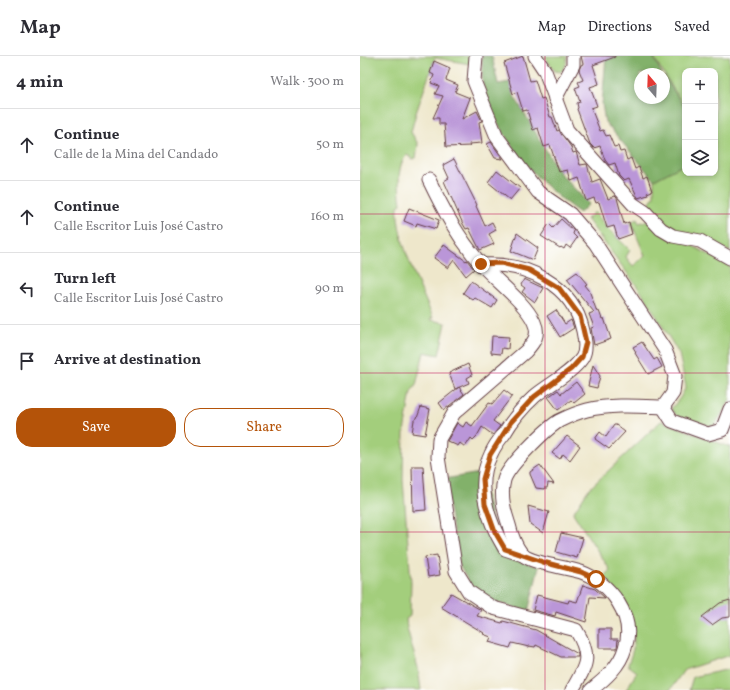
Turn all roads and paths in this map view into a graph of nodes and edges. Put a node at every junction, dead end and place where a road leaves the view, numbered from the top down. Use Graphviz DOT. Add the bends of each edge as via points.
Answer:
graph roads {
  1 [pos="476,56"];
  2 [pos="535,56"];
  3 [pos="574,56"];
  4 [pos="555,99"];
  5 [pos="429,180"];
  6 [pos="730,258"];
  7 [pos="481,264"];
  8 [pos="663,407"];
  9 [pos="730,410"];
  10 [pos="523,555"];
  11 [pos="572,690"];
  12 [pos="591,690"];
  1 -- 8 [label="street" via="474,81 497,138 538,192 570,214 595,243 665,350 675,376 673,393"];
  2 -- 4 [label="street" via="545,71"];
  3 -- 4 [label="street" via="573,65"];
  4 -- 6 [label="street" via="568,130 633,204 645,212 661,229 673,236 700,241"];
  5 -- 7 [label="street" via="459,237"];
  7 -- 10 [label="street" via="501,263 529,270 559,288 580,316 586,342 582,357 571,369 534,397 511,422 490,455 483,479 485,504 495,532 505,549"];
  7 -- 11 [label="street" via="534,321 536,340 526,352 454,413 439,439 438,457 456,571 469,592 493,608 576,630 585,645 586,658 584,670"];
  8 -- 9 [label="street" via="672,421 708,434 722,430"];
  8 -- 10 [label="street" via="623,405 586,410 559,421 530,446 504,479 502,494 505,515"];
  10 -- 12 [label="street" via="581,572 596,579 614,595 626,619 625,648 615,668"];
}
